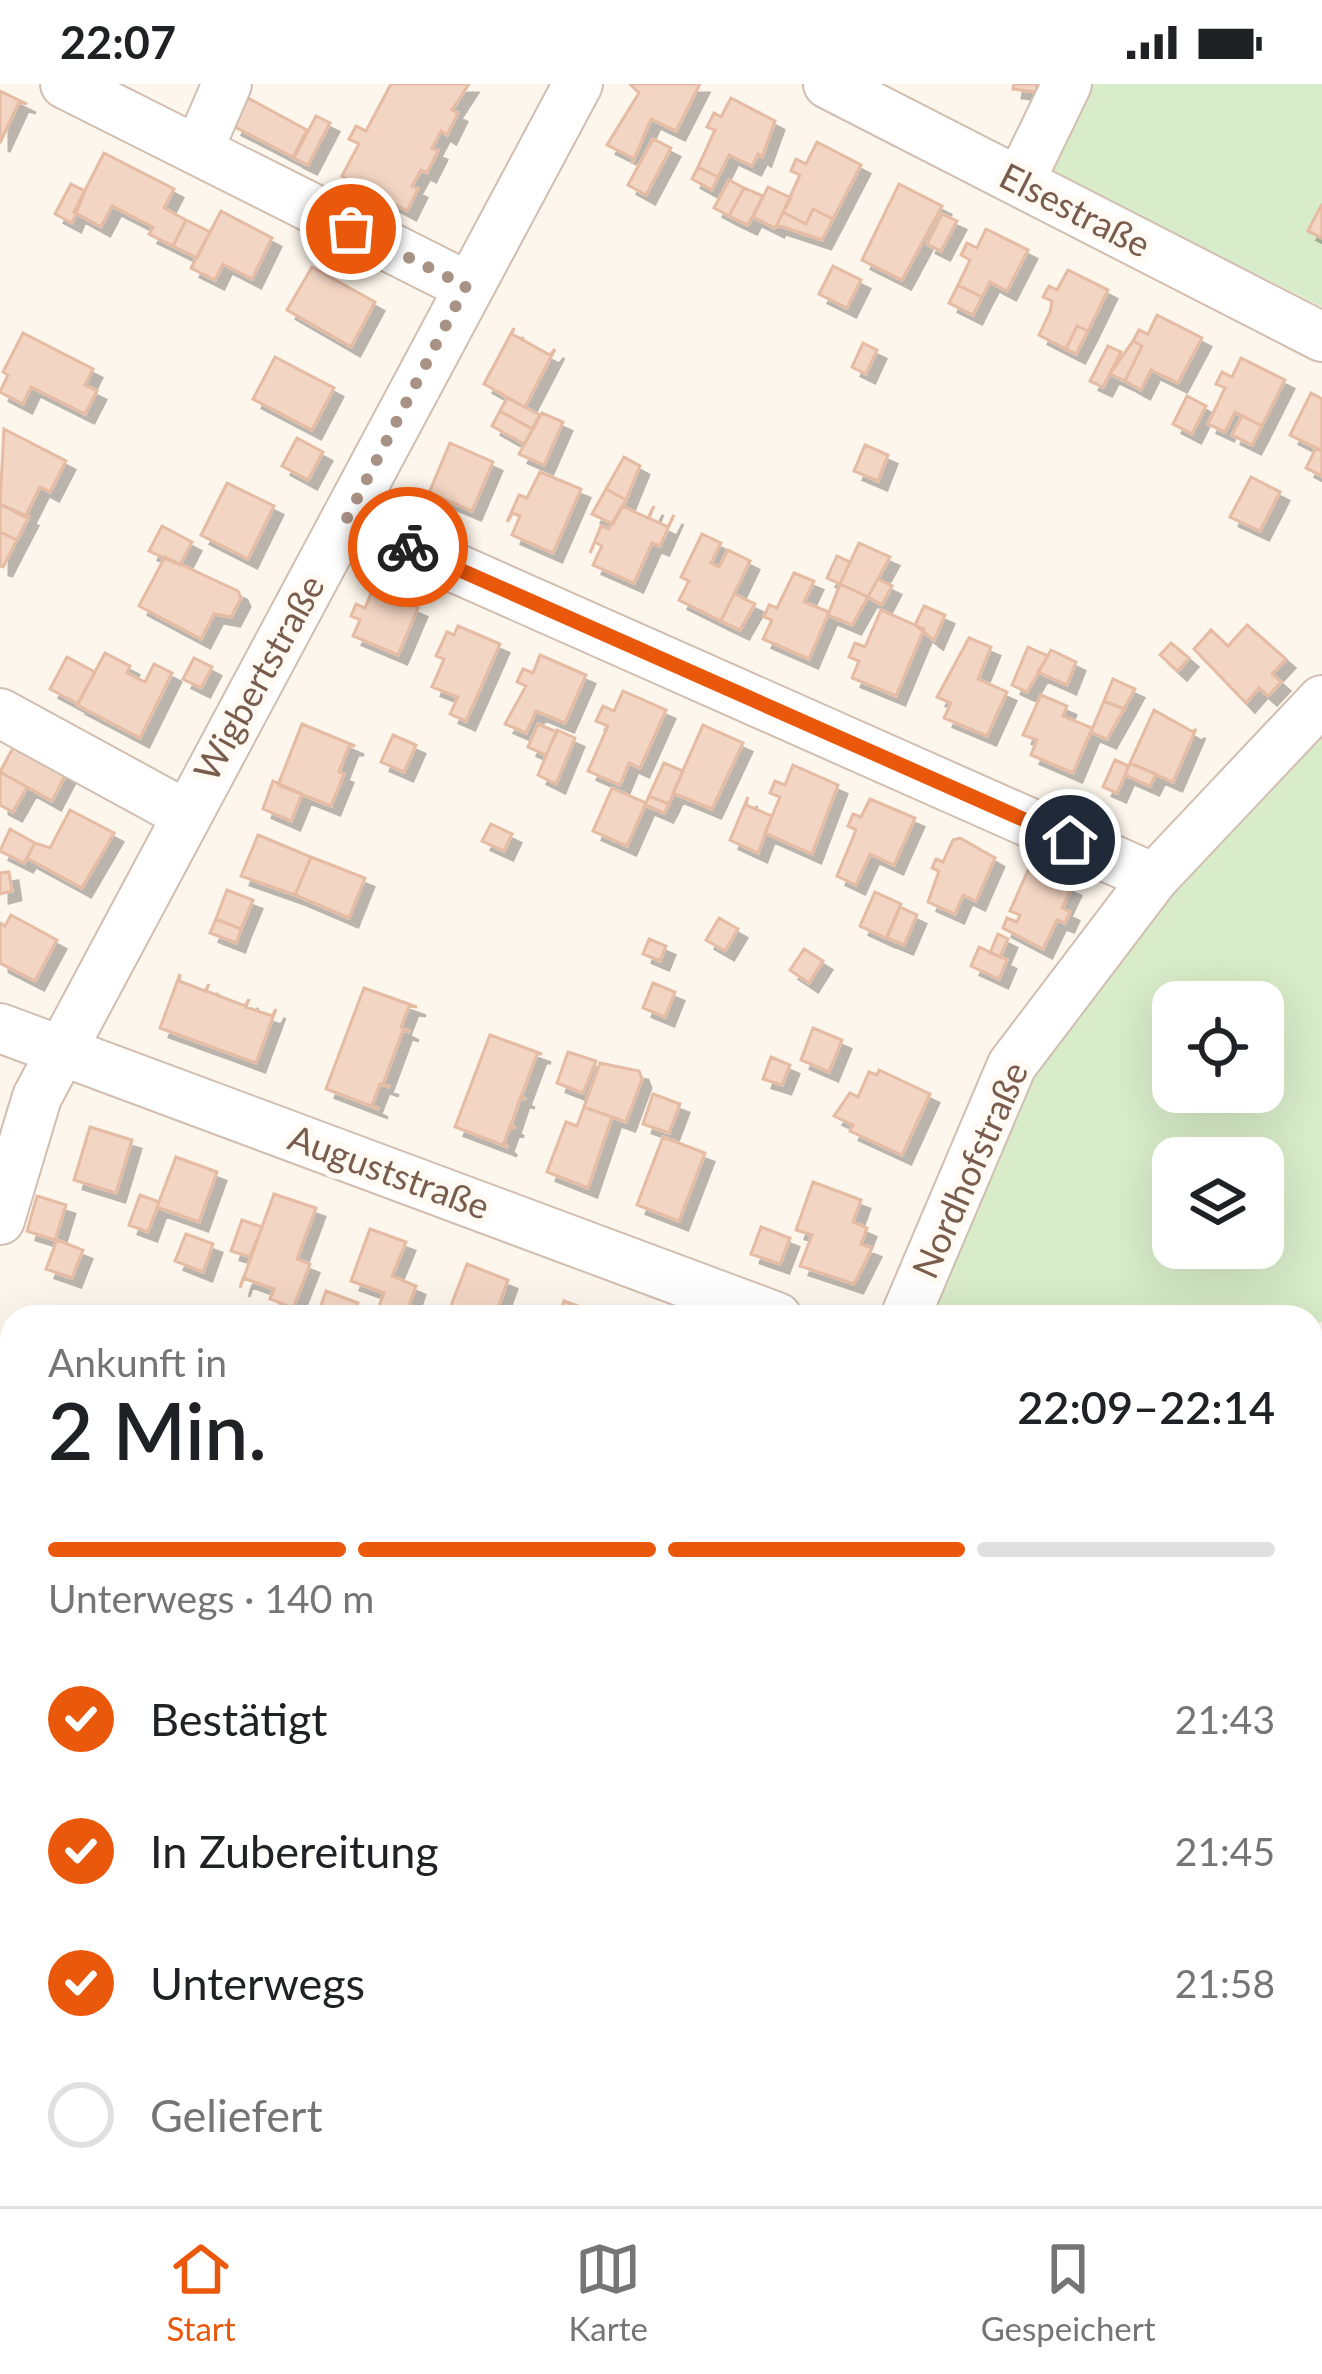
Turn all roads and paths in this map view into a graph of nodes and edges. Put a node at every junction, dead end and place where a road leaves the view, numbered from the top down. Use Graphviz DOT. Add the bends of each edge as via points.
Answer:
graph roads {
  1 [pos="64,84"];
  2 [pos="227,84"];
  3 [pos="578,84"];
  4 [pos="828,84"];
  5 [pos="1067,84"];
  6 [pos="198,151"];
  7 [pos="1020,181"];
  8 [pos="466,286"];
  9 [pos="1322,337"];
  10 [pos="346,520"];
  11 [pos="1322,700"];
  12 [pos="0,713"];
  13 [pos="185,814"];
  14 [pos="1154,878"];
  15 [pos="0,1028"];
  16 [pos="62,1051"];
  17 [pos="0,1220"];
  18 [pos="745,1305"];
  19 [pos="910,1305"];
  1 -- 6 [label="street"];
  2 -- 6 [label="street"];
  3 -- 8 [label="street, Wigbertstraße"];
  4 -- 7 [label="street, Elsestraße"];
  5 -- 7 [label="street"];
  6 -- 8 [label="street"];
  7 -- 9 [label="street, Elsestraße"];
  8 -- 10 [label="street, Wigbertstraße"];
  10 -- 13 [label="street, Wigbertstraße"];
  10 -- 14 [label="street"];
  11 -- 14 [label="street, Nordhofstraße"];
  12 -- 13 [label="street"];
  13 -- 16 [label="street, Wigbertstraße"];
  14 -- 19 [label="street, Nordhofstraße" via="1012,1065"];
  15 -- 16 [label="street, Auguststraße"];
  16 -- 17 [label="street, Wigbertstraße" via="37,1096"];
  16 -- 18 [label="street, Auguststraße"];
}
